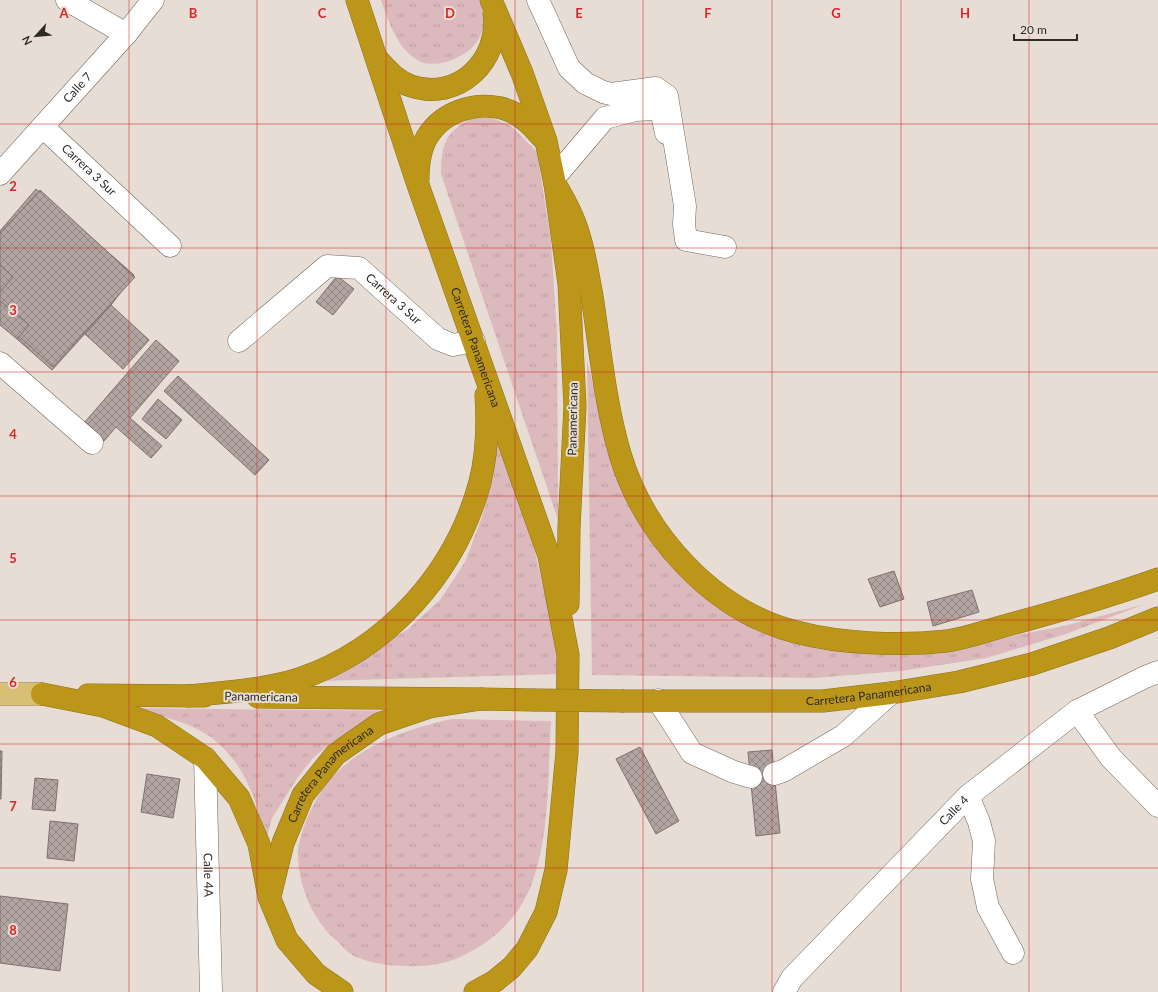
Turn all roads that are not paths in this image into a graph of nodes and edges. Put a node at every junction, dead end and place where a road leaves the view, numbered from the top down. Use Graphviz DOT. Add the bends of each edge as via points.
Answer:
graph roads {
  1 [pos="67,0"];
  2 [pos="153,0"];
  3 [pos="357,0"];
  4 [pos="538,0"];
  5 [pos="492,2"];
  6 [pos="126,34"];
  7 [pos="376,57"];
  8 [pos="43,127"];
  9 [pos="546,141"];
  10 [pos="0,174"];
  11 [pos="554,181"];
  12 [pos="418,185"];
  13 [pos="684,224"];
  14 [pos="170,246"];
  15 [pos="725,247"];
  16 [pos="239,341"];
  17 [pos="474,341"];
  18 [pos="0,363"];
  19 [pos="484,370"];
  20 [pos="92,443"];
  21 [pos="1158,579"];
  22 [pos="1158,618"];
  23 [pos="568,655"];
  24 [pos="1158,672"];
  25 [pos="891,693"];
  26 [pos="0,694"];
  27 [pos="42,694"];
  28 [pos="188,696"];
  29 [pos="481,699"];
  30 [pos="658,700"];
  31 [pos="1077,711"];
  32 [pos="205,758"];
  33 [pos="774,774"];
  34 [pos="751,777"];
  35 [pos="968,796"];
  36 [pos="1158,806"];
  37 [pos="270,897"];
  38 [pos="1013,953"];
  39 [pos="211,992"];
  40 [pos="342,992"];
  41 [pos="475,992"];
  42 [pos="784,992"];
  1 -- 6 [label="street"];
  2 -- 6 [label="street, Calle 7"];
  3 -- 7 [label="highway, Carretera Panamericana"];
  4 -- 13 [label="street" via="570,68 585,83 611,94 656,88 667,96 686,206"];
  5 -- 7 [label="highway" via="496,28 490,51 477,70 458,84 435,89 412,86 391,75"];
  5 -- 9 [label="highway" via="522,73"];
  6 -- 8 [label="street, Calle 7"];
  7 -- 12 [label="highway, Carretera Panamericana"];
  8 -- 10 [label="street, Calle 7"];
  8 -- 14 [label="street, Carrera 3 Sur"];
  9 -- 11 [label="highway"];
  9 -- 12 [label="highway" via="522,117 498,107 472,106 447,116 429,134 418,158"];
  11 -- 13 [label="street" via="605,118 635,110 656,109 662,114 664,122 676,209"];
  11 -- 21 [label="highway" via="573,217 587,266 608,400 620,454 637,495 659,535 684,563 718,594 753,616 795,632 835,640 895,643 948,640 1086,604"];
  11 -- 23 [label="highway, Panamericana" via="569,284 575,406 569,528"];
  12 -- 17 [label="highway, Carretera Panamericana"];
  13 -- 15 [label="street" via="686,240"];
  16 -- 17 [label="street, Carrera 3 Sur" via="327,266 359,268 438,340 453,345"];
  17 -- 19 [label="highway, Carretera Panamericana"];
  18 -- 20 [label="street"];
  19 -- 23 [label="highway, Carretera Panamericana" via="549,556"];
  19 -- 28 [label="highway" via="488,426 480,482 462,534 433,582 395,624 350,656 299,679 244,691"];
  22 -- 25 [label="highway, Carretera Panamericana" via="1032,664 959,682"];
  23 -- 41 [label="highway, Carretera Panamericana" via="567,752 556,870 546,912 527,949 512,967 495,981"];
  24 -- 31 [label="street, Calle 4"];
  25 -- 30 [label="highway, Carretera Panamericana" via="823,701"];
  25 -- 33 [label="street" via="843,736"];
  26 -- 27 [label="main road, Panamericana"];
  27 -- 28 [label="highway, Panamericana"];
  27 -- 32 [label="highway, Panamericana" via="103,706 157,726"];
  28 -- 29 [label="highway, Panamericana"];
  29 -- 30 [label="highway, Carretera Panamericana, bridge"];
  29 -- 37 [label="highway, Carretera Panamericana" via="429,707 379,724 336,754 303,795 283,843"];
  30 -- 34 [label="street" via="692,753"];
  31 -- 35 [label="street, Calle 4"];
  31 -- 36 [label="street" via="1111,758"];
  32 -- 37 [label="highway, Panamericana" via="239,798 259,844"];
  32 -- 39 [label="street, Calle 4A"];
  35 -- 38 [label="street" via="984,841 982,879 988,907"];
  35 -- 42 [label="street, Calle 4" via="792,978"];
  37 -- 40 [label="highway" via="287,940 316,974"];
}
